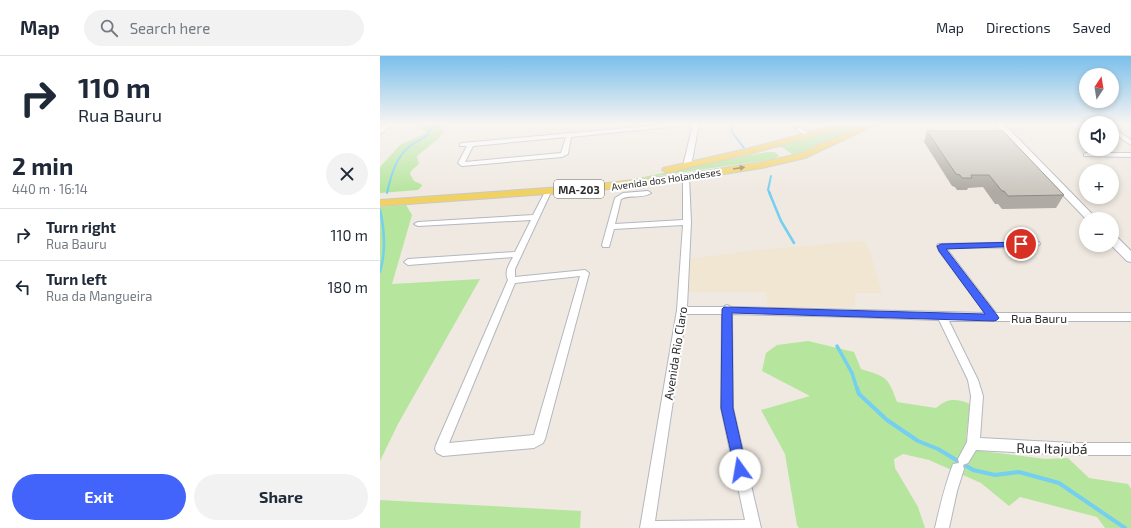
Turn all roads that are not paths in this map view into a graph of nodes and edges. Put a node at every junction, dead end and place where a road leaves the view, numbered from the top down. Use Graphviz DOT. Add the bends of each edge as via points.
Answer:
graph roads {
  1 [pos="470,146"];
  2 [pos="567,146"];
  3 [pos="691,146"];
  4 [pos="770,146"];
  5 [pos="824,146"];
  6 [pos="1021,146"];
  7 [pos="747,152"];
  8 [pos="1119,155"];
  9 [pos="1131,155"];
  10 [pos="777,162"];
  11 [pos="687,171"];
  12 [pos="548,192"];
  13 [pos="648,194"];
  14 [pos="380,197"];
  15 [pos="380,203"];
  16 [pos="1085,212"];
  17 [pos="536,217"];
  18 [pos="687,222"];
  19 [pos="418,224"];
  20 [pos="610,227"];
  21 [pos="606,244"];
  22 [pos="1036,244"];
  23 [pos="1119,246"];
  24 [pos="518,254"];
  25 [pos="1131,258"];
  26 [pos="408,262"];
  27 [pos="512,280"];
  28 [pos="727,309"];
  29 [pos="682,310"];
  30 [pos="942,317"];
  31 [pos="994,318"];
  32 [pos="1131,318"];
  33 [pos="973,444"];
  34 [pos="1131,449"];
  35 [pos="754,527"];
  36 [pos="647,528"];
  37 [pos="942,528"];
  1 -- 2 [label="street" via="462,164 561,155 565,154"];
  3 -- 11 [label="street, Avenida Rio Claro"];
  4 -- 7 [label="main road, Avenida dos Holandeses / MA-203"];
  5 -- 10 [label="main road, Avenida dos Holandeses / MA-203" via="802,156"];
  6 -- 16 [label="main road"];
  7 -- 10 [label="main road" via="781,150 786,157"];
  7 -- 11 [label="main road, Avenida dos Holandeses / MA-203"];
  8 -- 9 [label="street"];
  11 -- 10 [label="main road, Avenida dos Holandeses / MA-203, one-way"];
  11 -- 12 [label="main road, Avenida dos Holandeses / MA-203"];
  11 -- 14 [label="main road, Avenida dos Holandeses / MA-203" via="578,183"];
  11 -- 18 [label="street, Avenida Rio Claro"];
  12 -- 15 [label="main road, Avenida dos Holandeses / MA-203"];
  12 -- 17 [label="street"];
  13 -- 20 [label="street" via="620,196"];
  17 -- 19 [label="street"];
  17 -- 24 [label="street"];
  18 -- 20 [label="street"];
  18 -- 29 [label="street, Avenida Rio Claro"];
  20 -- 21 [label="street"];
  22 -- 31 [label="street" via="941,246"];
  23 -- 25 [label="main road"];
  24 -- 26 [label="street"];
  24 -- 27 [label="street" via="510,275"];
  27 -- 27 [label="street" via="442,445 443,450 534,442 540,439 585,273"];
  28 -- 29 [label="street, Rua Bauru"];
  28 -- 30 [label="street, Rua Bauru"];
  28 -- 35 [label="street" via="727,408"];
  29 -- 36 [label="street, Avenida Rio Claro"];
  30 -- 31 [label="street, Rua Bauru"];
  30 -- 33 [label="street" via="976,388"];
  31 -- 32 [label="street, Rua Bauru"];
  33 -- 34 [label="street, Rua Itajubá"];
  33 -- 37 [label="street" via="950,491"];
  35 -- 36 [label="street, Avenida Rio Claro"];
}
